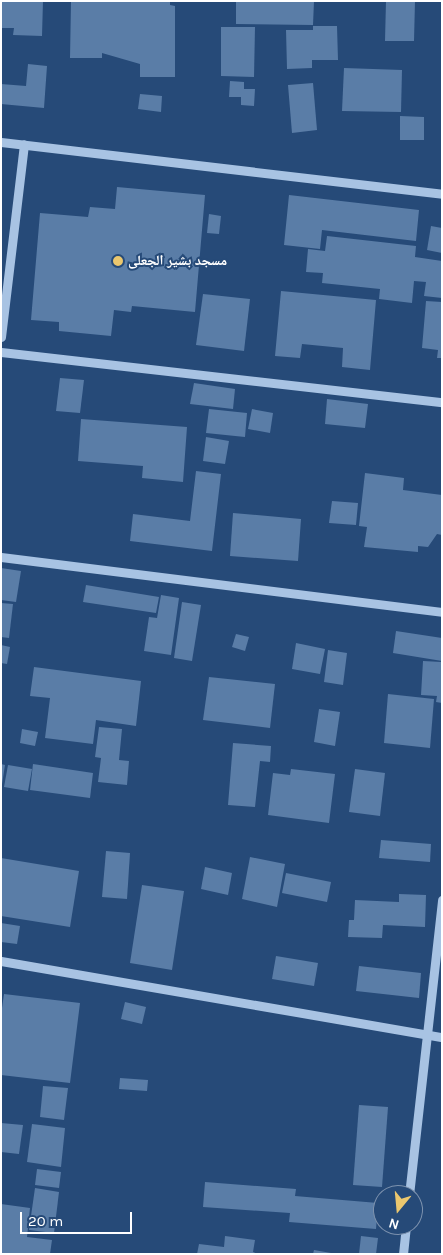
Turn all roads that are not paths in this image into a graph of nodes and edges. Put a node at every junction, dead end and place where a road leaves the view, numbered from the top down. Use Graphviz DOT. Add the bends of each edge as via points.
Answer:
graph roads {
  1 [pos="1,142"];
  2 [pos="24,144"];
  3 [pos="442,194"];
  4 [pos="1,337"];
  5 [pos="1,352"];
  6 [pos="442,402"];
  7 [pos="1,557"];
  8 [pos="442,612"];
  9 [pos="442,900"];
  10 [pos="1,961"];
  11 [pos="425,1035"];
  12 [pos="442,1037"];
  13 [pos="410,1185"];
  14 [pos="405,1235"];
  15 [pos="403,1254"];
  1 -- 2 [label="street"];
  2 -- 3 [label="street"];
  2 -- 4 [label="street"];
  5 -- 6 [label="street"];
  7 -- 8 [label="street"];
  9 -- 11 [label="street"];
  10 -- 11 [label="street"];
  11 -- 12 [label="street"];
  11 -- 13 [label="street"];
  14 -- 15 [label="street"];
}
